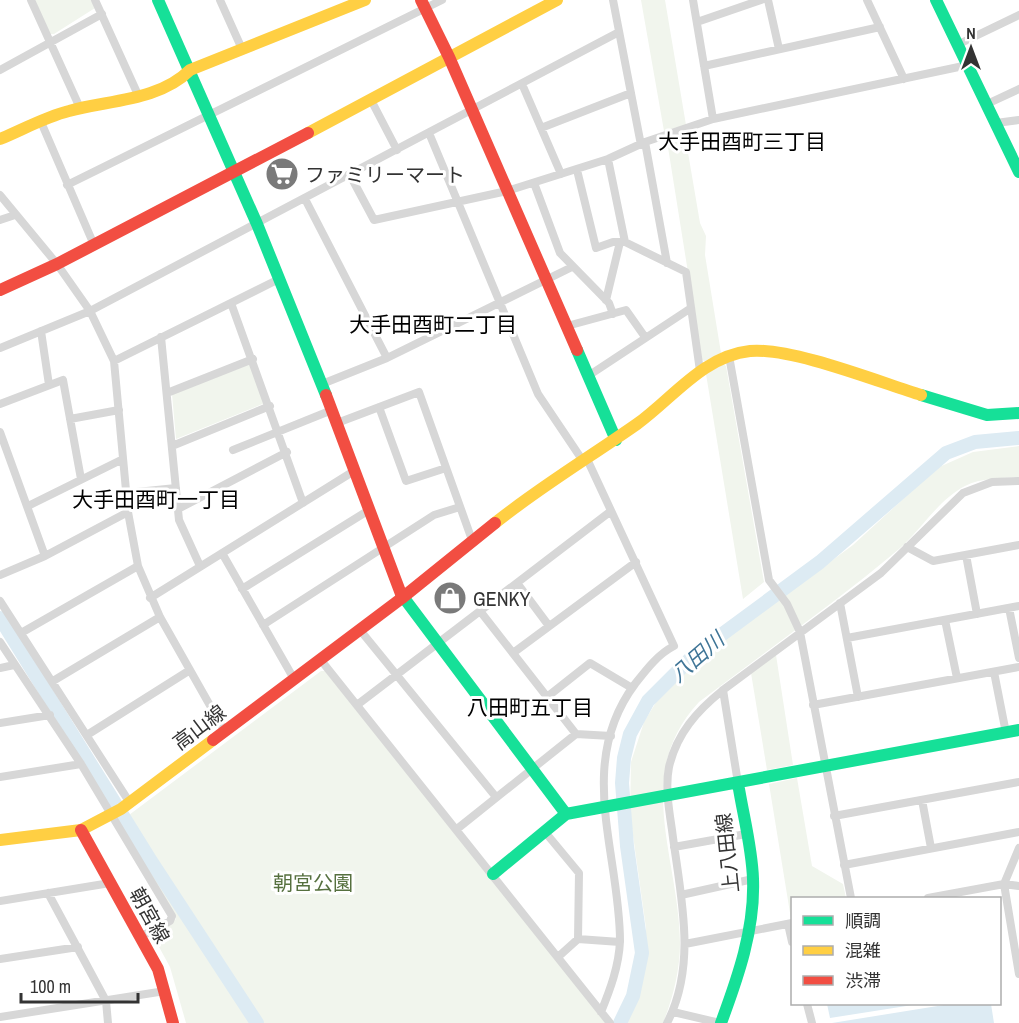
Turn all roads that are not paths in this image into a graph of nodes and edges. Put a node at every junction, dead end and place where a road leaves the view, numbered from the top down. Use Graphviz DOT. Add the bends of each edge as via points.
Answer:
graph roads {
  1 [pos="31,0"];
  2 [pos="95,0"];
  3 [pos="158,0"];
  4 [pos="220,0"];
  5 [pos="365,0"];
  6 [pos="442,0"];
  7 [pos="556,0"];
  8 [pos="613,0"];
  9 [pos="693,0"];
  10 [pos="761,0"];
  11 [pos="768,0"];
  12 [pos="867,0"];
  13 [pos="936,0"];
  14 [pos="423,5"];
  15 [pos="102,14"];
  16 [pos="1019,15"];
  17 [pos="697,22"];
  18 [pos="880,27"];
  19 [pos="620,32"];
  20 [pos="49,41"];
  21 [pos="958,44"];
  22 [pos="242,49"];
  23 [pos="779,49"];
  24 [pos="449,57"];
  25 [pos="968,65"];
  26 [pos="704,66"];
  27 [pos="0,70"];
  28 [pos="190,70"];
  29 [pos="904,79"];
  30 [pos="522,84"];
  31 [pos="1019,89"];
  32 [pos="631,93"];
  33 [pos="139,97"];
  34 [pos="371,100"];
  35 [pos="987,104"];
  36 [pos="80,108"];
  37 [pos="472,110"];
  38 [pos="210,115"];
  39 [pos="712,119"];
  40 [pos="1019,120"];
  41 [pos="41,122"];
  42 [pos="996,123"];
  43 [pos="541,128"];
  44 [pos="429,133"];
  45 [pos="0,139"];
  46 [pos="643,143"];
  47 [pos="398,150"];
  48 [pos="608,159"];
  49 [pos="577,170"];
  50 [pos="236,172"];
  51 [pos="1019,172"];
  52 [pos="561,174"];
  53 [pos="350,175"];
  54 [pos="534,183"];
  55 [pos="67,184"];
  56 [pos="507,191"];
  57 [pos="0,195"];
  58 [pos="305,200"];
  59 [pos="457,202"];
  60 [pos="15,214"];
  61 [pos="0,220"];
  62 [pos="257,224"];
  63 [pos="622,242"];
  64 [pos="94,245"];
  65 [pos="667,263"];
  66 [pos="57,264"];
  67 [pos="572,267"];
  68 [pos="279,279"];
  69 [pos="546,279"];
  70 [pos="0,290"];
  71 [pos="606,300"];
  72 [pos="500,301"];
  73 [pos="231,303"];
  74 [pos="691,308"];
  75 [pos="90,311"];
  76 [pos="613,314"];
  77 [pos="567,326"];
  78 [pos="41,331"];
  79 [pos="161,337"];
  80 [pos="645,337"];
  81 [pos="0,348"];
  82 [pos="729,356"];
  83 [pos="387,358"];
  84 [pos="253,359"];
  85 [pos="114,361"];
  86 [pos="700,370"];
  87 [pos="588,376"];
  88 [pos="322,384"];
  89 [pos="50,385"];
  90 [pos="167,393"];
  91 [pos="0,404"];
  92 [pos="270,406"];
  93 [pos="379,407"];
  94 [pos="332,410"];
  95 [pos="119,411"];
  96 [pos="1019,414"];
  97 [pos="70,419"];
  98 [pos="337,423"];
  99 [pos="0,432"];
  100 [pos="279,432"];
  101 [pos="616,440"];
  102 [pos="172,446"];
  103 [pos="233,450"];
  104 [pos="287,452"];
  105 [pos="3,453"];
  106 [pos="123,459"];
  107 [pos="585,460"];
  108 [pos="446,468"];
  109 [pos="354,471"];
  110 [pos="81,479"];
  111 [pos="1019,481"];
  112 [pos="176,488"];
  113 [pos="127,493"];
  114 [pos="303,503"];
  115 [pos="28,506"];
  116 [pos="460,507"];
  117 [pos="178,508"];
  118 [pos="369,510"];
  119 [pos="611,511"];
  120 [pos="128,512"];
  121 [pos="472,540"];
  122 [pos="1019,545"];
  123 [pos="907,547"];
  124 [pos="383,549"];
  125 [pos="222,553"];
  126 [pos="966,555"];
  127 [pos="45,556"];
  128 [pos="636,562"];
  129 [pos="138,566"];
  130 [pos="200,566"];
  131 [pos="0,575"];
  132 [pos="517,583"];
  133 [pos="242,589"];
  134 [pos="150,598"];
  135 [pos="402,598"];
  136 [pos="0,600"];
  137 [pos="840,603"];
  138 [pos="1019,606"];
  139 [pos="1009,608"];
  140 [pos="480,611"];
  141 [pos="977,614"];
  142 [pos="160,617"];
  143 [pos="945,621"];
  144 [pos="263,625"];
  145 [pos="549,626"];
  146 [pos="360,630"];
  147 [pos="800,632"];
  148 [pos="21,633"];
  149 [pos="847,638"];
  150 [pos="0,642"];
  151 [pos="436,644"];
  152 [pos="513,653"];
  153 [pos="1019,658"];
  154 [pos="320,659"];
  155 [pos="14,665"];
  156 [pos="1019,667"];
  157 [pos="0,668"];
  158 [pos="190,670"];
  159 [pos="994,672"];
  160 [pos="397,674"];
  161 [pos="957,678"];
  162 [pos="294,679"];
  163 [pos="53,681"];
  164 [pos="632,688"];
  165 [pos="723,690"];
  166 [pos="547,697"];
  167 [pos="858,697"];
  168 [pos="357,705"];
  169 [pos="813,705"];
  170 [pos="50,715"];
  171 [pos="0,723"];
  172 [pos="225,732"];
  173 [pos="1013,732"];
  174 [pos="576,734"];
  175 [pos="87,735"];
  176 [pos="611,736"];
  177 [pos="81,764"];
  178 [pos="531,768"];
  179 [pos="825,768"];
  180 [pos="0,777"];
  181 [pos="1019,782"];
  182 [pos="738,783"];
  183 [pos="668,795"];
  184 [pos="496,797"];
  185 [pos="922,800"];
  186 [pos="604,807"];
  187 [pos="120,810"];
  188 [pos="566,814"];
  189 [pos="834,816"];
  190 [pos="457,829"];
  191 [pos="81,830"];
  192 [pos="545,832"];
  193 [pos="1019,832"];
  194 [pos="746,834"];
  195 [pos="0,840"];
  196 [pos="674,848"];
  197 [pos="931,848"];
  198 [pos="1019,848"];
  199 [pos="844,865"];
  200 [pos="492,874"];
  201 [pos="753,879"];
  202 [pos="110,884"];
  203 [pos="1004,884"];
  204 [pos="1019,886"];
  205 [pos="48,893"];
  206 [pos="681,895"];
  207 [pos="851,897"];
  208 [pos="933,897"];
  209 [pos="0,901"];
  210 [pos="790,923"];
  211 [pos="750,930"];
  212 [pos="140,937"];
  213 [pos="578,939"];
  214 [pos="620,942"];
  215 [pos="685,944"];
  216 [pos="78,947"];
  217 [pos="558,957"];
  218 [pos="0,959"];
  219 [pos="1019,970"];
  220 [pos="165,991"];
  221 [pos="106,1001"];
  222 [pos="807,1005"];
  223 [pos="673,1012"];
  224 [pos="0,1017"];
  225 [pos="606,1018"];
  226 [pos="108,1023"];
  227 [pos="173,1023"];
  228 [pos="668,1023"];
  229 [pos="721,1023"];
  230 [pos="812,1023"];
  1 -- 20 [label="street"];
  2 -- 15 [label="street"];
  3 -- 28 [label="street"];
  4 -- 22 [label="street"];
  5 -- 22 [label="street"];
  6 -- 14 [label="street"];
  7 -- 24 [label="street"];
  8 -- 19 [label="street"];
  9 -- 17 [label="street"];
  10 -- 17 [label="street"];
  11 -- 23 [label="street"];
  12 -- 18 [label="street"];
  13 -- 21 [label="street"];
  14 -- 24 [label="street"];
  14 -- 38 [label="street"];
  15 -- 20 [label="street"];
  15 -- 33 [label="street"];
  16 -- 21 [label="street"];
  17 -- 26 [label="street"];
  18 -- 23 [label="street"];
  18 -- 29 [label="street"];
  19 -- 30 [label="street"];
  19 -- 32 [label="street"];
  20 -- 27 [label="street"];
  20 -- 36 [label="street"];
  21 -- 25 [label="street"];
  22 -- 28 [label="street"];
  23 -- 26 [label="street"];
  24 -- 34 [label="street"];
  24 -- 37 [label="street"];
  25 -- 29 [label="street"];
  25 -- 35 [label="street"];
  26 -- 39 [label="street"];
  28 -- 33 [label="street"];
  28 -- 38 [label="street"];
  29 -- 39 [label="street"];
  30 -- 37 [label="street"];
  30 -- 43 [label="street"];
  31 -- 35 [label="street"];
  32 -- 43 [label="street"];
  32 -- 46 [label="street"];
  33 -- 36 [label="street"];
  34 -- 47 [label="street"];
  34 -- 50 [label="street"];
  35 -- 42 [label="street"];
  36 -- 41 [label="street"];
  37 -- 44 [label="street"];
  37 -- 56 [label="street"];
  38 -- 50 [label="street"];
  38 -- 55 [label="street"];
  39 -- 46 [label="street"];
  40 -- 42 [label="street"];
  41 -- 45 [label="street"];
  41 -- 55 [label="street"];
  42 -- 51 [label="street"];
  43 -- 52 [label="street"];
  44 -- 47 [label="street"];
  44 -- 59 [label="street"];
  46 -- 48 [label="street"];
  46 -- 65 [label="street"];
  47 -- 53 [label="street"];
  48 -- 49 [label="street"];
  48 -- 63 [label="street"];
  49 -- 52 [label="street"];
  49 -- 63 [label="street" via="596,248"];
  50 -- 62 [label="street"];
  50 -- 64 [label="street"];
  52 -- 54 [label="street"];
  53 -- 58 [label="street"];
  53 -- 59 [label="street" via="374,220"];
  54 -- 56 [label="street"];
  54 -- 67 [label="street" via="560,253"];
  55 -- 64 [label="street"];
  56 -- 59 [label="street"];
  56 -- 69 [label="street"];
  57 -- 60 [label="street"];
  58 -- 62 [label="street"];
  58 -- 83 [label="street"];
  59 -- 72 [label="street"];
  60 -- 61 [label="street"];
  60 -- 66 [label="street"];
  62 -- 68 [label="street"];
  62 -- 75 [label="street"];
  63 -- 65 [label="street"];
  63 -- 71 [label="street"];
  64 -- 66 [label="street"];
  65 -- 74 [label="street" via="686,273"];
  66 -- 70 [label="street"];
  66 -- 75 [label="street"];
  67 -- 69 [label="street"];
  67 -- 71 [label="street"];
  68 -- 73 [label="street"];
  68 -- 88 [label="street"];
  69 -- 72 [label="street"];
  69 -- 77 [label="street"];
  71 -- 76 [label="street"];
  72 -- 83 [label="street"];
  72 -- 107 [label="street" via="538,394"];
  73 -- 79 [label="street"];
  73 -- 84 [label="street"];
  74 -- 80 [label="street"];
  74 -- 86 [label="street"];
  75 -- 78 [label="street"];
  75 -- 85 [label="street"];
  76 -- 77 [label="street"];
  76 -- 80 [label="street" via="626,310"];
  77 -- 87 [label="street"];
  78 -- 81 [label="street"];
  78 -- 89 [label="street"];
  79 -- 85 [label="street"];
  79 -- 90 [label="street"];
  80 -- 87 [label="street"];
  82 -- 86 [label="street, 高山線"];
  82 -- 96 [label="street, 高山線" via="772,351 792,354 987,415"];
  82 -- 147 [label="street" via="769,580 787,604"];
  83 -- 88 [label="street"];
  84 -- 90 [label="street"];
  84 -- 92 [label="street"];
  85 -- 95 [label="street"];
  86 -- 101 [label="street, 高山線"];
  87 -- 101 [label="street"];
  88 -- 94 [label="street"];
  89 -- 91 [label="street"];
  89 -- 97 [label="street" via="63,380"];
  90 -- 102 [label="street"];
  92 -- 100 [label="street"];
  92 -- 102 [label="street"];
  93 -- 98 [label="street"];
  93 -- 108 [label="street" via="406,481"];
  93 -- 108 [label="street" via="419,392"];
  94 -- 98 [label="street"];
  94 -- 100 [label="street"];
  95 -- 97 [label="street"];
  95 -- 106 [label="street"];
  97 -- 110 [label="street"];
  98 -- 109 [label="street"];
  99 -- 105 [label="street"];
  100 -- 103 [label="street"];
  100 -- 104 [label="street"];
  101 -- 107 [label="street, 高山線"];
  102 -- 112 [label="street"];
  104 -- 114 [label="street"];
  104 -- 117 [label="street"];
  105 -- 115 [label="street"];
  106 -- 110 [label="street"];
  106 -- 113 [label="street"];
  107 -- 119 [label="street"];
  107 -- 121 [label="street, 高山線" via="535,491"];
  108 -- 116 [label="street"];
  109 -- 114 [label="street"];
  109 -- 118 [label="street"];
  110 -- 115 [label="street"];
  111 -- 123 [label="street" via="992,482 963,493"];
  112 -- 113 [label="street"];
  112 -- 117 [label="street"];
  113 -- 120 [label="street"];
  114 -- 125 [label="street"];
  115 -- 127 [label="street"];
  116 -- 121 [label="street"];
  116 -- 124 [label="street" via="434,515"];
  117 -- 130 [label="street" via="179,520"];
  118 -- 124 [label="street"];
  118 -- 133 [label="street"];
  119 -- 128 [label="street"];
  119 -- 132 [label="street"];
  120 -- 127 [label="street"];
  120 -- 129 [label="street"];
  121 -- 135 [label="street, 高山線"];
  122 -- 126 [label="street"];
  123 -- 126 [label="street" via="933,561"];
  123 -- 137 [label="street"];
  124 -- 135 [label="street"];
  124 -- 144 [label="street"];
  125 -- 130 [label="street"];
  125 -- 133 [label="street"];
  126 -- 141 [label="street"];
  127 -- 131 [label="street"];
  128 -- 145 [label="street"];
  128 -- 164 [label="street" via="674,646"];
  129 -- 134 [label="street"];
  129 -- 148 [label="street"];
  130 -- 134 [label="street"];
  132 -- 140 [label="street"];
  132 -- 145 [label="street"];
  133 -- 144 [label="street"];
  134 -- 142 [label="street"];
  135 -- 146 [label="street, 高山線"];
  135 -- 151 [label="street"];
  136 -- 148 [label="street"];
  137 -- 147 [label="street"];
  137 -- 149 [label="street"];
  138 -- 139 [label="street"];
  139 -- 141 [label="street"];
  139 -- 153 [label="street"];
  140 -- 151 [label="street"];
  140 -- 152 [label="street"];
  141 -- 143 [label="street"];
  142 -- 158 [label="street"];
  142 -- 163 [label="street"];
  143 -- 149 [label="street"];
  143 -- 161 [label="street"];
  144 -- 162 [label="street"];
  145 -- 152 [label="street"];
  146 -- 154 [label="street, 高山線"];
  146 -- 160 [label="street"];
  147 -- 165 [label="street"];
  147 -- 169 [label="street"];
  148 -- 163 [label="street"];
  149 -- 167 [label="street"];
  150 -- 155 [label="street"];
  151 -- 160 [label="street"];
  151 -- 178 [label="street"];
  152 -- 166 [label="street"];
  154 -- 162 [label="street, 高山線"];
  154 -- 168 [label="street"];
  155 -- 157 [label="street"];
  155 -- 170 [label="street"];
  156 -- 159 [label="street"];
  158 -- 172 [label="street"];
  158 -- 175 [label="street"];
  159 -- 161 [label="street"];
  159 -- 173 [label="street"];
  160 -- 168 [label="street"];
  160 -- 184 [label="street"];
  161 -- 167 [label="street"];
  162 -- 172 [label="street, 高山線"];
  163 -- 175 [label="street"];
  164 -- 166 [label="street" via="590,663"];
  164 -- 176 [label="street"];
  165 -- 182 [label="street"];
  165 -- 183 [label="street" via="705,704 680,738 669,770"];
  166 -- 174 [label="street"];
  167 -- 169 [label="street"];
  168 -- 190 [label="street"];
  169 -- 179 [label="street"];
  170 -- 171 [label="street"];
  170 -- 177 [label="street"];
  172 -- 187 [label="street, 高山線"];
  173 -- 179 [label="street"];
  174 -- 176 [label="street"];
  174 -- 178 [label="street"];
  175 -- 187 [label="street"];
  176 -- 186 [label="street" via="603,776"];
  177 -- 180 [label="street"];
  177 -- 187 [label="street"];
  178 -- 184 [label="street"];
  178 -- 188 [label="street"];
  179 -- 182 [label="street"];
  179 -- 189 [label="street"];
  181 -- 185 [label="street"];
  182 -- 183 [label="street"];
  182 -- 194 [label="street, 上八田線"];
  183 -- 186 [label="street"];
  183 -- 196 [label="street"];
  184 -- 190 [label="street"];
  185 -- 189 [label="street"];
  185 -- 197 [label="street"];
  186 -- 188 [label="street"];
  186 -- 214 [label="street"];
  187 -- 191 [label="street, 高山線"];
  187 -- 212 [label="street" via="171,916 170,921"];
  188 -- 192 [label="street"];
  189 -- 199 [label="street"];
  190 -- 200 [label="street"];
  191 -- 195 [label="street, 高山線"];
  191 -- 202 [label="street, 朝宮線"];
  192 -- 200 [label="street"];
  192 -- 213 [label="street" via="579,873"];
  193 -- 197 [label="street"];
  194 -- 196 [label="street"];
  194 -- 201 [label="street, 上八田線"];
  196 -- 206 [label="street"];
  197 -- 199 [label="street"];
  198 -- 203 [label="street"];
  199 -- 207 [label="street"];
  200 -- 217 [label="street"];
  201 -- 206 [label="street"];
  201 -- 211 [label="street, 上八田線"];
  202 -- 205 [label="street"];
  202 -- 212 [label="street, 朝宮線"];
  203 -- 204 [label="street"];
  203 -- 208 [label="street"];
  203 -- 219 [label="street"];
  205 -- 209 [label="street"];
  205 -- 216 [label="street"];
  206 -- 215 [label="street"];
  210 -- 211 [label="street"];
  211 -- 215 [label="street"];
  211 -- 229 [label="street, 上八田線"];
  212 -- 220 [label="street, 朝宮線"];
  213 -- 214 [label="street"];
  213 -- 217 [label="street"];
  214 -- 225 [label="street"];
  215 -- 223 [label="street"];
  216 -- 218 [label="street"];
  216 -- 221 [label="street"];
  217 -- 225 [label="street"];
  220 -- 221 [label="street"];
  220 -- 227 [label="street, 朝宮線"];
  221 -- 224 [label="street"];
  221 -- 226 [label="street"];
  222 -- 230 [label="street"];
  223 -- 228 [label="street"];
  223 -- 229 [label="street"];
}
